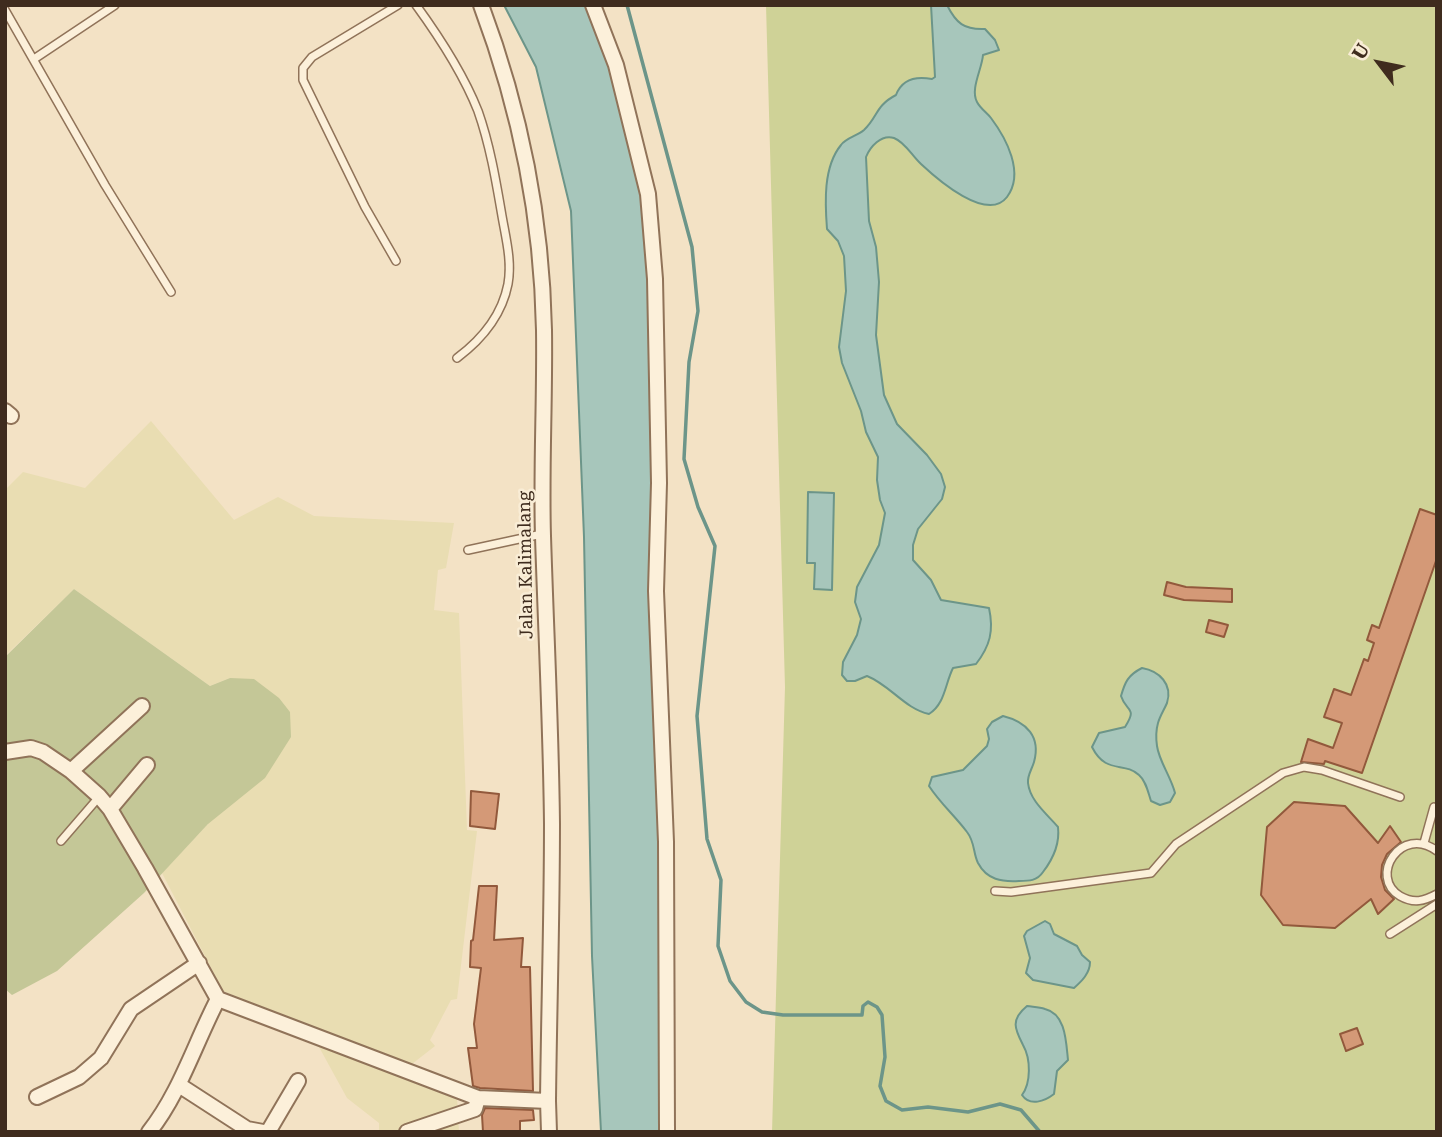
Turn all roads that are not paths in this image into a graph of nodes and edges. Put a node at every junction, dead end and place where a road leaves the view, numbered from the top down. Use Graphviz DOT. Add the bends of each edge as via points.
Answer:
graph roads {
  1 [pos="398,5"];
  2 [pos="416,5"];
  3 [pos="481,5"];
  4 [pos="593,5"];
  5 [pos="111,6"];
  6 [pos="5,10"];
  7 [pos="34,59"];
  8 [pos="396,261"];
  9 [pos="171,292"];
  10 [pos="457,358"];
  11 [pos="543,534"];
  12 [pos="468,550"];
  13 [pos="142,706"];
  14 [pos="5,752"];
  15 [pos="147,765"];
  16 [pos="71,771"];
  17 [pos="99,796"];
  18 [pos="1400,797"];
  19 [pos="1434,807"];
  20 [pos="110,809"];
  21 [pos="61,841"];
  22 [pos="1424,843"];
  23 [pos="1437,850"];
  24 [pos="995,891"];
  25 [pos="1437,894"];
  26 [pos="1437,904"];
  27 [pos="1391,934"];
  28 [pos="200,963"];
  29 [pos="218,999"];
  30 [pos="298,1081"];
  31 [pos="179,1085"];
  32 [pos="37,1097"];
  33 [pos="478,1098"];
  34 [pos="548,1101"];
  35 [pos="149,1132"];
  36 [pos="265,1132"];
  37 [pos="407,1132"];
  38 [pos="550,1132"];
  39 [pos="667,1132"];
  1 -- 8 [label="lane" via="312,57 303,68 303,80"];
  2 -- 10 [label="lane" via="438,34 478,111 492,160 510,265 507,287 489,327"];
  3 -- 11 [label="street, Jalan Kalimalang" via="521,132 537,232 544,328"];
  4 -- 39 [label="street" via="616,65 648,194 655,279"];
  5 -- 7 [label="lane"];
  6 -- 7 [label="lane"];
  7 -- 9 [label="lane"];
  11 -- 12 [label="lane"];
  11 -- 34 [label="street, Jalan Kalimalang" via="552,823"];
  13 -- 16 [label="street"];
  14 -- 16 [label="street" via="30,748"];
  15 -- 20 [label="street"];
  16 -- 17 [label="street"];
  17 -- 20 [label="street"];
  17 -- 21 [label="lane"];
  18 -- 24 [label="lane" via="1304,767 1283,773 1176,844 1151,873"];
  19 -- 22 [label="lane"];
  20 -- 28 [label="street"];
  22 -- 23 [label="lane"];
  22 -- 25 [label="lane" via="1408,844 1395,852 1388,865 1388,880 1395,893 1408,901 1424,901"];
  26 -- 27 [label="lane"];
  28 -- 29 [label="street"];
  28 -- 32 [label="street" via="131,1009 101,1058 79,1077"];
  29 -- 31 [label="street"];
  29 -- 33 [label="street"];
  30 -- 36 [label="street"];
  31 -- 35 [label="street"];
  31 -- 36 [label="street" via="247,1129"];
  33 -- 34 [label="street"];
  33 -- 37 [label="street" via="475,1109"];
  34 -- 38 [label="street, Jalan Kalimalang"];
}
